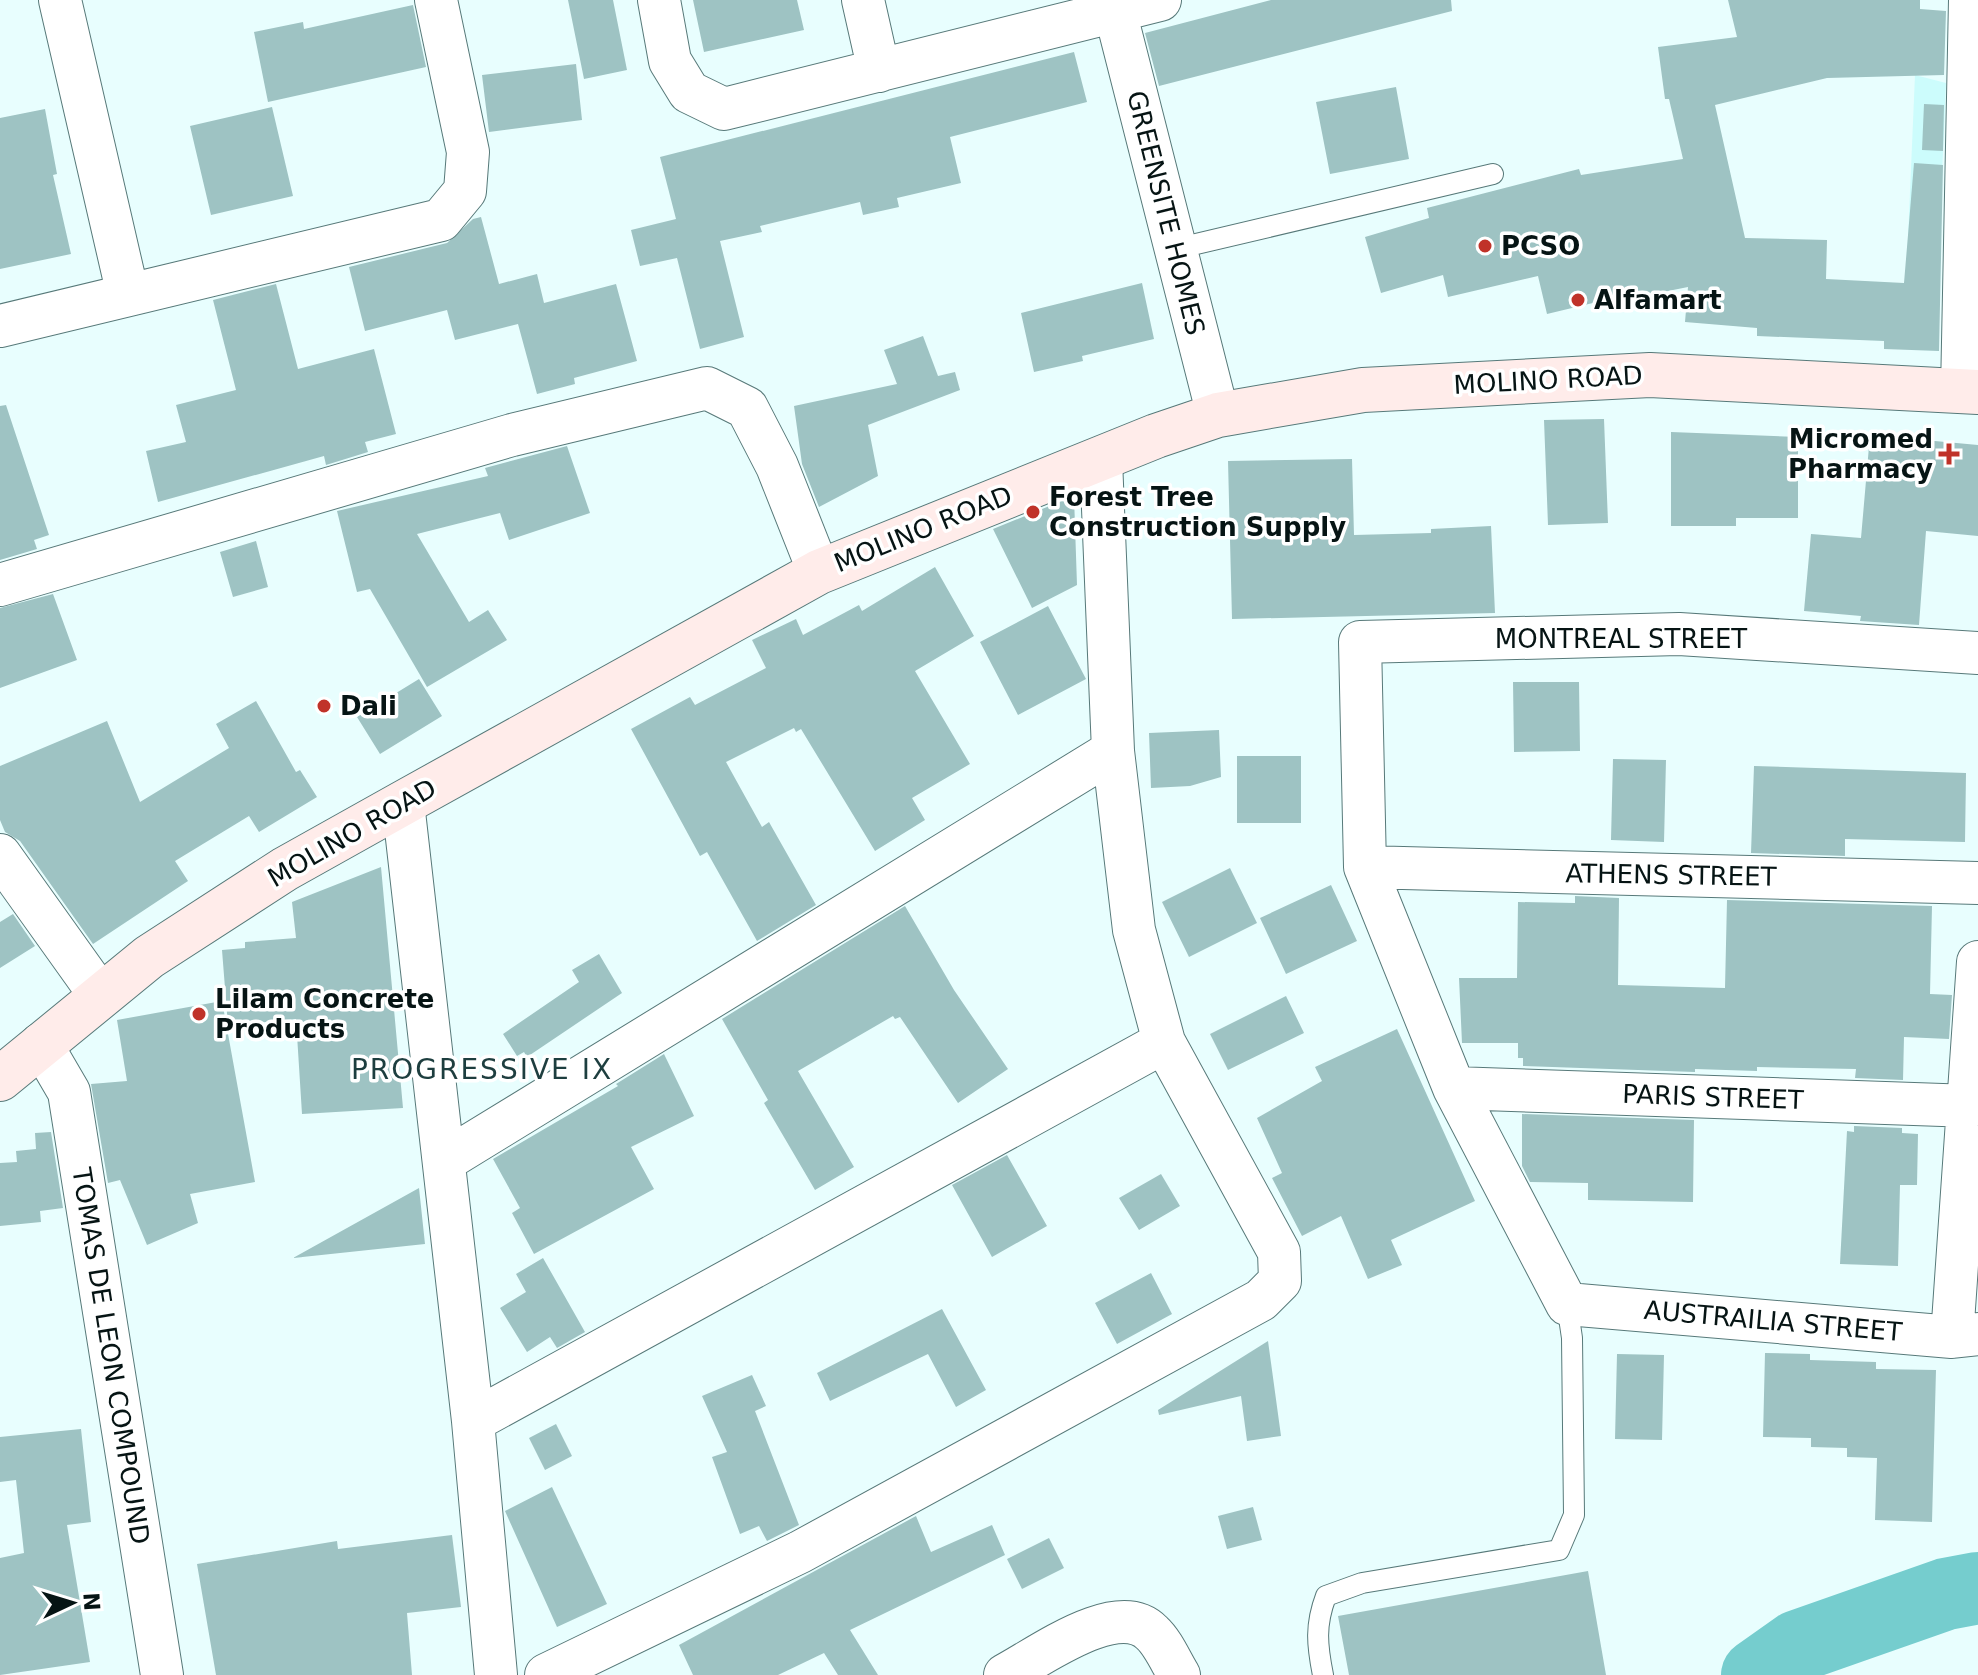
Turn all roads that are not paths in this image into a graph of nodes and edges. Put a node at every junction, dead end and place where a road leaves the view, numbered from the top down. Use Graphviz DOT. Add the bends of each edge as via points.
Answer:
graph roads {
  1 [pos="60,0"];
  2 [pos="436,0"];
  3 [pos="659,0"];
  4 [pos="863,0"];
  5 [pos="1160,0"];
  6 [pos="1970,0"];
  7 [pos="1115,11"];
  8 [pos="1024,17"];
  9 [pos="879,71"];
  10 [pos="1493,174"];
  11 [pos="1175,249"];
  12 [pos="128,295"];
  13 [pos="0,326"];
  14 [pos="1970,392"];
  15 [pos="1218,415"];
  16 [pos="1101,460"];
  17 [pos="819,572"];
  18 [pos="0,585"];
  19 [pos="1978,653"];
  20 [pos="1113,751"];
  21 [pos="403,803"];
  22 [pos="0,855"];
  23 [pos="1365,867"];
  24 [pos="1978,883"];
  25 [pos="1978,962"];
  26 [pos="100,995"];
  27 [pos="1164,1042"];
  28 [pos="41,1044"];
  29 [pos="0,1079"];
  30 [pos="1454,1088"];
  31 [pos="1971,1106"];
  32 [pos="444,1161"];
  33 [pos="1567,1304"];
  34 [pos="1965,1335"];
  35 [pos="473,1421"];
  36 [pos="162,1675"];
  37 [pos="496,1675"];
  38 [pos="546,1675"];
  39 [pos="1005,1675"];
  40 [pos="1179,1675"];
  41 [pos="1323,1675"];
  1 -- 12 [label="street"];
  2 -- 12 [label="street" via="468,152 465,191 441,220"];
  3 -- 9 [label="street" via="670,61 689,92 724,109"];
  4 -- 9 [label="street"];
  5 -- 7 [label="street"];
  6 -- 14 [label="street"];
  7 -- 8 [label="street"];
  7 -- 11 [label="street, GREENSITE HOMES"];
  8 -- 9 [label="street"];
  10 -- 11 [label="lane"];
  11 -- 15 [label="street, GREENSITE HOMES"];
  12 -- 13 [label="street"];
  14 -- 15 [label="main road, MOLINO ROAD" via="1650,375 1363,390"];
  15 -- 16 [label="main road, MOLINO ROAD"];
  16 -- 17 [label="main road, MOLINO ROAD"];
  16 -- 20 [label="street"];
  17 -- 18 [label="street" via="777,466 747,408 707,388 512,435"];
  17 -- 21 [label="main road, MOLINO ROAD"];
  19 -- 23 [label="street, MONTREAL STREET" via="1679,634 1360,642"];
  20 -- 27 [label="street" via="1134,930"];
  20 -- 32 [label="street"];
  21 -- 26 [label="main road, MOLINO ROAD" via="285,869"];
  21 -- 32 [label="street"];
  22 -- 26 [label="street"];
  23 -- 24 [label="street, ATHENS STREET"];
  23 -- 30 [label="street"];
  25 -- 31 [label="street"];
  26 -- 28 [label="main road, MOLINO ROAD"];
  27 -- 35 [label="street"];
  27 -- 38 [label="street" via="1279,1252 1280,1281 1261,1300 800,1552"];
  28 -- 29 [label="main road, MOLINO ROAD"];
  28 -- 36 [label="street, TOMAS DE LEON COMPOUND" via="69,1092"];
  30 -- 31 [label="street, PARIS STREET"];
  30 -- 33 [label="street"];
  31 -- 34 [label="street"];
  32 -- 35 [label="street"];
  33 -- 34 [label="street, AUSTRAILIA STREET"];
  33 -- 41 [label="lane" via="1574,1515 1559,1550 1362,1583 1326,1596 1316,1642"];
  35 -- 37 [label="street"];
  39 -- 40 [label="street" via="1103,1623 1131,1620 1152,1632"];
}
